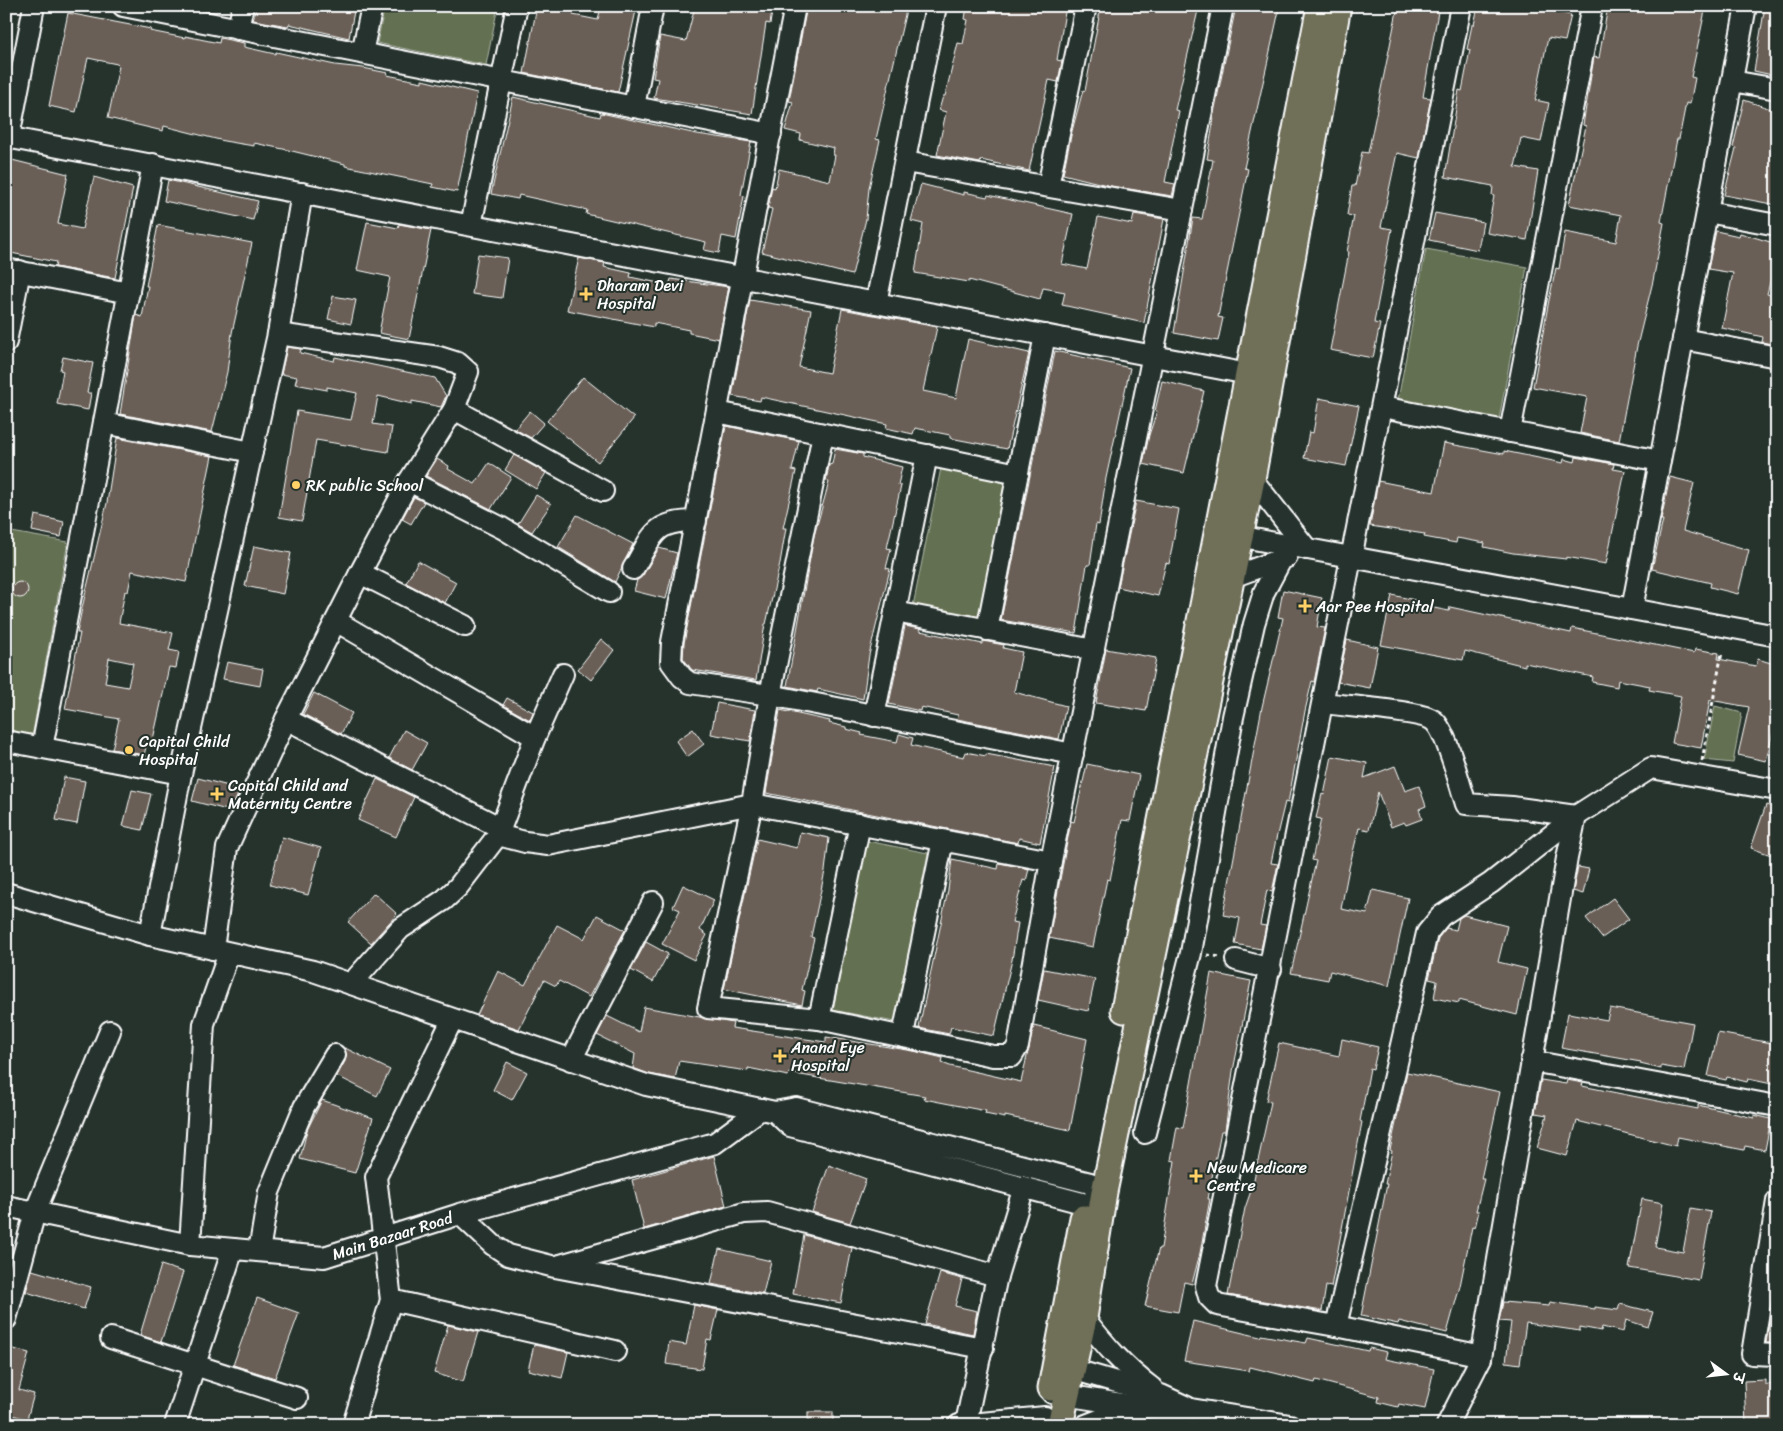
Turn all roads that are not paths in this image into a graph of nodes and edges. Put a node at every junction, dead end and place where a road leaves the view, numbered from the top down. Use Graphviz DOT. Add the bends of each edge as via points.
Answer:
graph roads {
  1 [pos="34,6"];
  2 [pos="123,6"];
  3 [pos="242,6"];
  4 [pos="372,6"];
  5 [pos="517,6"];
  6 [pos="654,6"];
  7 [pos="795,6"];
  8 [pos="936,6"];
  9 [pos="1086,6"];
  10 [pos="1223,6"];
  11 [pos="1320,6"];
  12 [pos="1338,6"];
  13 [pos="1461,6"];
  14 [pos="1592,6"];
  15 [pos="1746,6"];
  16 [pos="238,29"];
  17 [pos="362,53"];
  18 [pos="501,81"];
  19 [pos="1732,81"];
  20 [pos="1777,89"];
  21 [pos="634,107"];
  22 [pos="771,134"];
  23 [pos="8,137"];
  24 [pos="905,162"];
  25 [pos="153,164"];
  26 [pos="1048,186"];
  27 [pos="302,193"];
  28 [pos="1182,210"];
  29 [pos="1707,212"];
  30 [pos="471,225"];
  31 [pos="1777,225"];
  32 [pos="13,270"];
  33 [pos="744,277"];
  34 [pos="129,293"];
  35 [pos="876,303"];
  36 [pos="278,334"];
  37 [pos="1046,335"];
  38 [pos="1683,339"];
  39 [pos="6,342"];
  40 [pos="1153,356"];
  41 [pos="1777,357"];
  42 [pos="1260,374"];
  43 [pos="1382,407"];
  44 [pos="454,409"];
  45 [pos="717,412"];
  46 [pos="104,423"];
  47 [pos="1510,432"];
  48 [pos="823,434"];
  49 [pos="252,452"];
  50 [pos="927,455"];
  51 [pos="1660,461"];
  52 [pos="1018,474"];
  53 [pos="1252,479"];
  54 [pos="409,481"];
  55 [pos="603,491"];
  56 [pos="696,521"];
  57 [pos="1229,534"];
  58 [pos="1307,549"];
  59 [pos="1352,557"];
  60 [pos="1281,560"];
  61 [pos="633,569"];
  62 [pos="360,573"];
  63 [pos="1232,578"];
  64 [pos="609,592"];
  65 [pos="1632,609"];
  66 [pos="895,612"];
  67 [pos="336,621"];
  68 [pos="465,626"];
  69 [pos="987,630"];
  70 [pos="1777,636"];
  71 [pos="1094,650"];
  72 [pos="563,674"];
  73 [pos="770,695"];
  74 [pos="1323,703"];
  75 [pos="874,716"];
  76 [pos="286,719"];
  77 [pos="535,738"];
  78 [pos="6,742"];
  79 [pos="42,748"];
  80 [pos="1073,754"];
  81 [pos="181,774"];
  82 [pos="1777,790"];
  83 [pos="752,804"];
  84 [pos="1576,816"];
  85 [pos="860,824"];
  86 [pos="500,832"];
  87 [pos="943,840"];
  88 [pos="1051,861"];
  89 [pos="6,893"];
  90 [pos="653,902"];
  91 [pos="150,935"];
  92 [pos="221,951"];
  93 [pos="1236,960"];
  94 [pos="1271,969"];
  95 [pos="351,984"];
  96 [pos="819,1019"];
  97 [pos="452,1020"];
  98 [pos="110,1031"];
  99 [pos="904,1036"];
  100 [pos="335,1055"];
  101 [pos="571,1060"];
  102 [pos="1531,1061"];
  103 [pos="1777,1106"];
  104 [pos="768,1110"];
  105 [pos="1145,1133"];
  106 [pos="1024,1187"];
  107 [pos="1093,1195"];
  108 [pos="1777,1201"];
  109 [pos="6,1206"];
  110 [pos="35,1212"];
  111 [pos="460,1214"];
  112 [pos="385,1238"];
  113 [pos="190,1245"];
  114 [pos="233,1249"];
  115 [pos="259,1251"];
  116 [pos="555,1267"];
  117 [pos="997,1276"];
  118 [pos="391,1300"];
  119 [pos="1084,1318"];
  120 [pos="6,1319"];
  121 [pos="1336,1326"];
  122 [pos="111,1338"];
  123 [pos="983,1348"];
  124 [pos="615,1351"];
  125 [pos="1777,1355"];
  126 [pos="1481,1358"];
  127 [pos="196,1364"];
  128 [pos="1065,1367"];
  129 [pos="1058,1393"];
  130 [pos="297,1398"];
  131 [pos="1159,1402"];
  132 [pos="1049,1422"];
  133 [pos="962,1424"];
  134 [pos="174,1425"];
  135 [pos="353,1425"];
  136 [pos="1086,1425"];
  137 [pos="1290,1425"];
  138 [pos="1447,1425"];
  1 -- 23 [label="street"];
  2 -- 16 [label="street"];
  3 -- 16 [label="street"];
  4 -- 17 [label="street"];
  5 -- 18 [label="street"];
  6 -- 21 [label="street"];
  7 -- 22 [label="street"];
  8 -- 24 [label="street"];
  9 -- 26 [label="street"];
  10 -- 28 [label="street"];
  11 -- 42 [label="main road"];
  12 -- 42 [label="main road"];
  13 -- 43 [label="street"];
  14 -- 47 [label="street"];
  15 -- 19 [label="street"];
  16 -- 17 [label="street"];
  17 -- 18 [label="street"];
  18 -- 21 [label="street"];
  18 -- 30 [label="street"];
  19 -- 20 [label="street"];
  19 -- 29 [label="street"];
  21 -- 22 [label="street"];
  22 -- 33 [label="street"];
  23 -- 25 [label="street"];
  24 -- 26 [label="street"];
  24 -- 35 [label="street"];
  25 -- 27 [label="street"];
  25 -- 34 [label="street"];
  26 -- 28 [label="street"];
  27 -- 30 [label="street"];
  27 -- 36 [label="street"];
  28 -- 40 [label="street"];
  29 -- 31 [label="street"];
  29 -- 38 [label="street"];
  30 -- 33 [label="street"];
  32 -- 34 [label="street"];
  32 -- 39 [label="street"];
  33 -- 35 [label="street"];
  33 -- 45 [label="street"];
  34 -- 46 [label="street"];
  35 -- 37 [label="street"];
  36 -- 44 [label="street" via="439,357 458,363 468,372"];
  36 -- 49 [label="street"];
  37 -- 40 [label="street"];
  37 -- 52 [label="street"];
  38 -- 41 [label="street"];
  38 -- 51 [label="street"];
  40 -- 42 [label="street"];
  40 -- 71 [label="street"];
  42 -- 53 [label="main road"];
  42 -- 57 [label="main road"];
  43 -- 47 [label="street"];
  43 -- 59 [label="street"];
  44 -- 54 [label="street"];
  44 -- 55 [label="street"];
  45 -- 48 [label="street"];
  45 -- 56 [label="street"];
  46 -- 49 [label="street"];
  46 -- 79 [label="street"];
  47 -- 51 [label="street"];
  48 -- 50 [label="street"];
  48 -- 73 [label="street"];
  49 -- 81 [label="street"];
  50 -- 52 [label="street"];
  50 -- 66 [label="street"];
  51 -- 65 [label="street"];
  52 -- 69 [label="street"];
  53 -- 57 [label="main road"];
  53 -- 58 [label="street"];
  54 -- 62 [label="street"];
  54 -- 64 [label="street" via="502,528"];
  56 -- 61 [label="street" via="663,525 653,535"];
  56 -- 73 [label="street" via="672,642 671,662 690,683"];
  57 -- 58 [label="street"];
  57 -- 63 [label="main road"];
  57 -- 107 [label="main road"];
  58 -- 59 [label="street"];
  58 -- 60 [label="street"];
  59 -- 65 [label="street"];
  59 -- 74 [label="street"];
  60 -- 63 [label="street"];
  60 -- 105 [label="street" via="1264,592 1254,624 1232,717 1191,953"];
  62 -- 67 [label="street"];
  62 -- 68 [label="street"];
  63 -- 107 [label="main road"];
  65 -- 70 [label="street"];
  66 -- 69 [label="street"];
  66 -- 75 [label="street"];
  67 -- 76 [label="street"];
  67 -- 77 [label="street"];
  69 -- 71 [label="street"];
  71 -- 80 [label="street"];
  72 -- 77 [label="street"];
  73 -- 75 [label="street"];
  73 -- 83 [label="street"];
  74 -- 84 [label="street" via="1433,720 1442,732 1466,804"];
  74 -- 94 [label="street"];
  75 -- 80 [label="street"];
  76 -- 86 [label="street"];
  76 -- 92 [label="street" via="227,848"];
  77 -- 86 [label="street"];
  78 -- 79 [label="street"];
  79 -- 81 [label="street"];
  80 -- 88 [label="street"];
  81 -- 91 [label="street"];
  82 -- 84 [label="street" via="1651,768"];
  83 -- 85 [label="street"];
  83 -- 86 [label="street" via="563,843 537,844"];
  83 -- 96 [label="street" via="708,1008"];
  84 -- 102 [label="street"];
  84 -- 121 [label="street" via="1491,883 1441,916 1427,933"];
  85 -- 87 [label="street"];
  85 -- 96 [label="street"];
  86 -- 95 [label="street" via="458,887 400,929"];
  87 -- 88 [label="street"];
  87 -- 99 [label="street"];
  88 -- 99 [label="street" via="1018,1046 1012,1056 993,1056"];
  89 -- 91 [label="street"];
  90 -- 101 [label="street"];
  91 -- 92 [label="street"];
  92 -- 95 [label="street" via="313,971"];
  92 -- 113 [label="street" via="204,1024"];
  93 -- 94 [label="street"];
  94 -- 121 [label="street" via="1206,1286 1209,1298 1217,1305"];
  95 -- 97 [label="street"];
  96 -- 99 [label="street"];
  97 -- 101 [label="street"];
  97 -- 112 [label="street" via="376,1177"];
  98 -- 110 [label="street"];
  100 -- 115 [label="street" via="304,1107 269,1192"];
  101 -- 104 [label="street" via="646,1085"];
  102 -- 103 [label="street"];
  102 -- 126 [label="street"];
  104 -- 106 [label="street" via="790,1126"];
  104 -- 107 [label="street" via="796,1108"];
  104 -- 111 [label="street, Main Bazaar Road" via="715,1143"];
  106 -- 107 [label="street"];
  106 -- 117 [label="street"];
  107 -- 119 [label="main road"];
  107 -- 128 [label="main road"];
  108 -- 125 [label="street" via="1752,1354"];
  109 -- 110 [label="street, Main Bazaar Road"];
  110 -- 113 [label="street, Main Bazaar Road"];
  110 -- 120 [label="street"];
  111 -- 112 [label="street, Main Bazaar Road"];
  111 -- 116 [label="street" via="508,1255"];
  112 -- 115 [label="street, Main Bazaar Road" via="324,1257"];
  112 -- 118 [label="street"];
  113 -- 114 [label="street, Main Bazaar Road"];
  114 -- 115 [label="street, Main Bazaar Road"];
  114 -- 127 [label="street"];
  116 -- 117 [label="street" via="744,1213 767,1212"];
  116 -- 123 [label="street"];
  117 -- 123 [label="street"];
  118 -- 124 [label="street"];
  118 -- 135 [label="street"];
  119 -- 128 [label="main road"];
  119 -- 131 [label="street" via="1110,1352"];
  121 -- 126 [label="street"];
  122 -- 127 [label="street"];
  123 -- 133 [label="street"];
  126 -- 138 [label="street"];
  127 -- 130 [label="street"];
  127 -- 134 [label="street"];
  128 -- 129 [label="main road"];
  128 -- 131 [label="street"];
  129 -- 131 [label="street"];
  129 -- 132 [label="main road"];
  131 -- 136 [label="street"];
  131 -- 137 [label="street"];
  132 -- 133 [label="street"];
}
